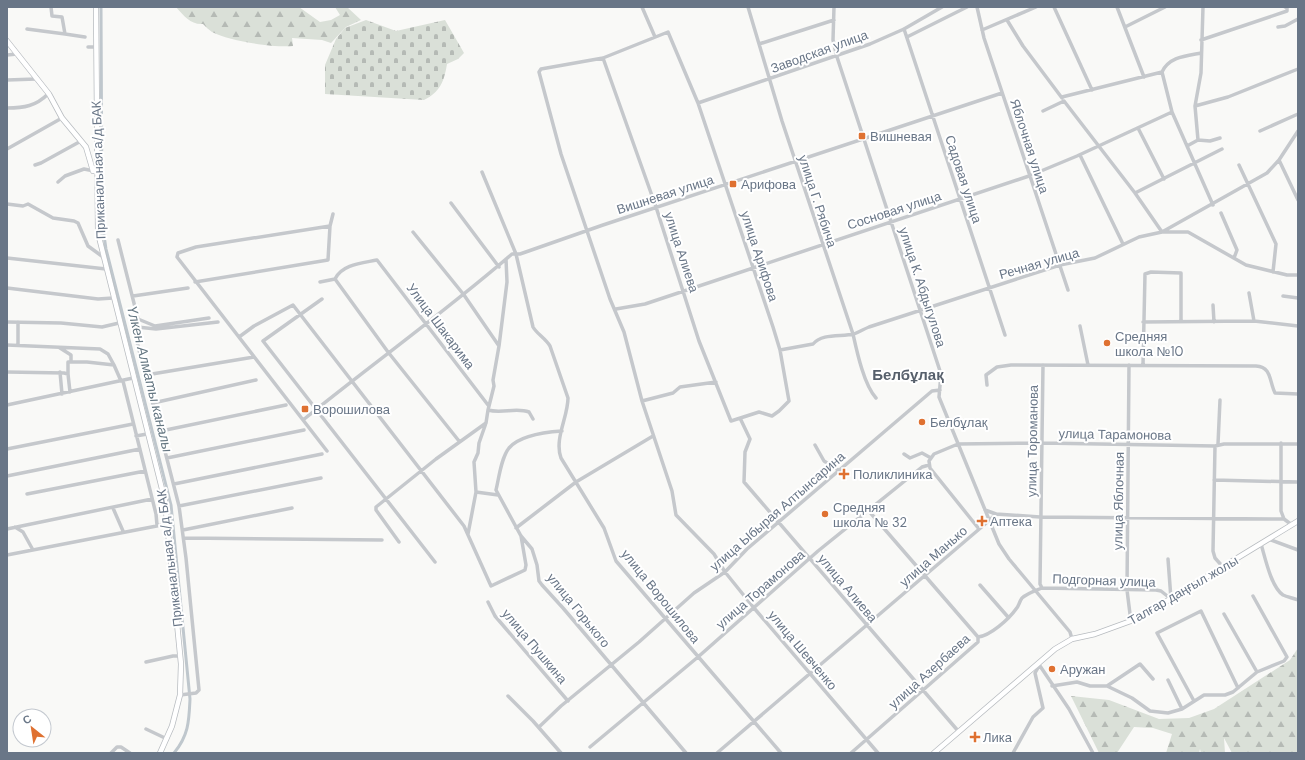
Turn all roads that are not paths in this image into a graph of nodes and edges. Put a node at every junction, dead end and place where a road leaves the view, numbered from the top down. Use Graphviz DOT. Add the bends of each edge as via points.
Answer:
graph roads {
  1 [pos="51,7"];
  2 [pos="96,7"];
  3 [pos="642,7"];
  4 [pos="748,7"];
  5 [pos="834,7"];
  6 [pos="942,7"];
  7 [pos="968,7"];
  8 [pos="977,7"];
  9 [pos="1036,7"];
  10 [pos="1054,7"];
  11 [pos="1117,7"];
  12 [pos="1165,7"];
  13 [pos="1203,7"];
  14 [pos="1285,7"];
  15 [pos="834,20"];
  16 [pos="1007,20"];
  17 [pos="1298,20"];
  18 [pos="1125,27"];
  19 [pos="1278,27"];
  20 [pos="27,29"];
  21 [pos="904,29"];
  22 [pos="982,30"];
  23 [pos="65,34"];
  24 [pos="84,37"];
  25 [pos="655,37"];
  26 [pos="907,37"];
  27 [pos="1201,40"];
  28 [pos="7,41"];
  29 [pos="759,44"];
  30 [pos="95,46"];
  31 [pos="88,47"];
  32 [pos="1201,53"];
  33 [pos="17,54"];
  34 [pos="7,55"];
  35 [pos="837,57"];
  36 [pos="603,58"];
  37 [pos="1298,69"];
  38 [pos="1162,72"];
  39 [pos="1144,77"];
  40 [pos="36,79"];
  41 [pos="7,80"];
  42 [pos="769,80"];
  43 [pos="1092,90"];
  44 [pos="1002,93"];
  45 [pos="48,94"];
  46 [pos="1063,99"];
  47 [pos="698,103"];
  48 [pos="1195,106"];
  49 [pos="7,108"];
  50 [pos="1043,111"];
  51 [pos="1172,112"];
  52 [pos="1298,114"];
  53 [pos="933,115"];
  54 [pos="62,118"];
  55 [pos="1138,128"];
  56 [pos="1260,131"];
  57 [pos="1298,131"];
  58 [pos="1220,138"];
  59 [pos="864,139"];
  60 [pos="1198,140"];
  61 [pos="81,142"];
  62 [pos="1099,146"];
  63 [pos="1187,146"];
  64 [pos="7,149"];
  65 [pos="1222,149"];
  66 [pos="1080,155"];
  67 [pos="1279,160"];
  68 [pos="795,162"];
  69 [pos="1195,164"];
  70 [pos="35,165"];
  71 [pos="1238,166"];
  72 [pos="95,171"];
  73 [pos="482,172"];
  74 [pos="1029,176"];
  75 [pos="1164,179"];
  76 [pos="58,182"];
  77 [pos="1248,184"];
  78 [pos="726,185"];
  79 [pos="1135,193"];
  80 [pos="960,198"];
  81 [pos="1298,200"];
  82 [pos="451,203"];
  83 [pos="7,204"];
  84 [pos="1213,204"];
  85 [pos="656,207"];
  86 [pos="1221,213"];
  87 [pos="333,214"];
  88 [pos="891,221"];
  89 [pos="330,226"];
  90 [pos="588,230"];
  91 [pos="413,232"];
  92 [pos="1162,232"];
  93 [pos="118,240"];
  94 [pos="822,244"];
  95 [pos="1123,244"];
  96 [pos="516,254"];
  97 [pos="103,257"];
  98 [pos="7,258"];
  99 [pos="1234,258"];
  100 [pos="506,259"];
  101 [pos="1060,265"];
  102 [pos="500,267"];
  103 [pos="753,267"];
  104 [pos="106,269"];
  105 [pos="1274,272"];
  106 [pos="1298,275"];
  107 [pos="335,279"];
  108 [pos="195,282"];
  109 [pos="320,282"];
  110 [pos="7,288"];
  111 [pos="188,288"];
  112 [pos="990,288"];
  113 [pos="1068,290"];
  114 [pos="684,291"];
  115 [pos="1250,293"];
  116 [pos="464,295"];
  117 [pos="133,296"];
  118 [pos="1283,296"];
  119 [pos="113,298"];
  120 [pos="1298,298"];
  121 [pos="322,299"];
  122 [pos="1213,305"];
  123 [pos="616,309"];
  124 [pos="921,311"];
  125 [pos="299,314"];
  126 [pos="209,318"];
  127 [pos="138,319"];
  128 [pos="1254,321"];
  129 [pos="7,322"];
  130 [pos="18,322"];
  131 [pos="218,322"];
  132 [pos="1143,322"];
  133 [pos="1181,322"];
  134 [pos="1214,322"];
  135 [pos="119,323"];
  136 [pos="426,323"];
  137 [pos="1080,326"];
  138 [pos="1298,326"];
  139 [pos="137,327"];
  140 [pos="853,334"];
  141 [pos="1004,335"];
  142 [pos="239,337"];
  143 [pos="7,345"];
  144 [pos="18,345"];
  145 [pos="499,346"];
  146 [pos="59,347"];
  147 [pos="780,350"];
  148 [pos="388,352"];
  149 [pos="254,357"];
  150 [pos="71,361"];
  151 [pos="114,365"];
  152 [pos="1043,365"];
  153 [pos="1088,365"];
  154 [pos="1129,365"];
  155 [pos="1143,365"];
  156 [pos="7,372"];
  157 [pos="60,372"];
  158 [pos="68,374"];
  159 [pos="146,375"];
  160 [pos="133,378"];
  161 [pos="256,380"];
  162 [pos="122,381"];
  163 [pos="350,381"];
  164 [pos="716,382"];
  165 [pos="987,385"];
  166 [pos="940,390"];
  167 [pos="70,392"];
  168 [pos="62,394"];
  169 [pos="1298,394"];
  170 [pos="876,398"];
  171 [pos="642,400"];
  172 [pos="1220,400"];
  173 [pos="153,402"];
  174 [pos="7,404"];
  175 [pos="286,405"];
  176 [pos="488,406"];
  177 [pos="316,409"];
  178 [pos="488,410"];
  179 [pos="740,418"];
  180 [pos="533,419"];
  181 [pos="303,420"];
  182 [pos="486,423"];
  183 [pos="133,424"];
  184 [pos="304,430"];
  185 [pos="162,431"];
  186 [pos="562,431"];
  187 [pos="148,434"];
  188 [pos="136,436"];
  189 [pos="653,436"];
  190 [pos="459,442"];
  191 [pos="1042,443"];
  192 [pos="1281,443"];
  193 [pos="958,444"];
  194 [pos="1128,444"];
  195 [pos="1298,444"];
  196 [pos="814,445"];
  197 [pos="1217,445"];
  198 [pos="7,449"];
  199 [pos="140,449"];
  200 [pos="327,451"];
  201 [pos="322,454"];
  202 [pos="904,454"];
  203 [pos="167,458"];
  204 [pos="931,458"];
  205 [pos="929,465"];
  206 [pos="145,471"];
  207 [pos="422,471"];
  208 [pos="840,471"];
  209 [pos="7,476"];
  210 [pos="321,478"];
  211 [pos="1214,480"];
  212 [pos="1280,481"];
  213 [pos="576,482"];
  214 [pos="1298,482"];
  215 [pos="174,484"];
  216 [pos="476,492"];
  217 [pos="27,494"];
  218 [pos="498,495"];
  219 [pos="152,499"];
  220 [pos="386,500"];
  221 [pos="179,506"];
  222 [pos="113,508"];
  223 [pos="292,508"];
  224 [pos="868,510"];
  225 [pos="985,510"];
  226 [pos="996,514"];
  227 [pos="1040,517"];
  228 [pos="1127,518"];
  229 [pos="1284,519"];
  230 [pos="989,520"];
  231 [pos="1214,520"];
  232 [pos="1298,521"];
  233 [pos="779,523"];
  234 [pos="167,524"];
  235 [pos="1292,524"];
  236 [pos="157,525"];
  237 [pos="15,527"];
  238 [pos="516,528"];
  239 [pos="7,529"];
  240 [pos="980,529"];
  241 [pos="183,530"];
  242 [pos="123,531"];
  243 [pos="468,535"];
  244 [pos="521,536"];
  245 [pos="184,538"];
  246 [pos="1268,539"];
  247 [pos="382,540"];
  248 [pos="399,542"];
  249 [pos="1261,544"];
  250 [pos="33,550"];
  251 [pos="1298,550"];
  252 [pos="7,555"];
  253 [pos="810,559"];
  254 [pos="1168,559"];
  255 [pos="435,562"];
  256 [pos="1223,567"];
  257 [pos="725,572"];
  258 [pos="925,576"];
  259 [pos="980,585"];
  260 [pos="1042,588"];
  261 [pos="1035,590"];
  262 [pos="1127,590"];
  263 [pos="1253,596"];
  264 [pos="1171,599"];
  265 [pos="1298,600"];
  266 [pos="488,602"];
  267 [pos="754,608"];
  268 [pos="1224,614"];
  269 [pos="1008,617"];
  270 [pos="665,618"];
  271 [pos="1131,622"];
  272 [pos="866,625"];
  273 [pos="978,637"];
  274 [pos="1072,640"];
  275 [pos="180,656"];
  276 [pos="698,657"];
  277 [pos="146,662"];
  278 [pos="1038,664"];
  279 [pos="611,665"];
  280 [pos="1257,672"];
  281 [pos="810,674"];
  282 [pos="1152,679"];
  283 [pos="1168,680"];
  284 [pos="1052,686"];
  285 [pos="1107,686"];
  286 [pos="1238,688"];
  287 [pos="923,691"];
  288 [pos="183,695"];
  289 [pos="508,696"];
  290 [pos="568,700"];
  291 [pos="1194,701"];
  292 [pos="643,703"];
  293 [pos="1182,709"];
  294 [pos="754,721"];
  295 [pos="539,727"];
  296 [pos="146,729"];
  297 [pos="959,732"];
  298 [pos="167,739"];
  299 [pos="867,740"];
  300 [pos="590,747"];
  301 [pos="111,753"];
  302 [pos="130,753"];
  303 [pos="160,753"];
  304 [pos="561,753"];
  305 [pos="686,753"];
  306 [pos="717,753"];
  307 [pos="781,753"];
  308 [pos="851,753"];
  309 [pos="878,753"];
  310 [pos="934,753"];
  311 [pos="1013,753"];
  312 [pos="1094,753"];
  1 -- 23 [label="street" via="52,16 62,18"];
  2 -- 30 [label="main road, Приканальная а/д БАК"];
  3 -- 25 [label="street"];
  4 -- 29 [label="street, улица Г. Рябича"];
  5 -- 15 [label="street, улица К. Абдыгулова"];
  6 -- 21 [label="street, Заводская улица"];
  7 -- 26 [label="street"];
  8 -- 22 [label="street, Яблочная улица"];
  9 -- 16 [label="street"];
  10 -- 43 [label="street"];
  11 -- 18 [label="street"];
  12 -- 18 [label="street"];
  13 -- 27 [label="street"];
  14 -- 27 [label="street" via="1287,11"];
  15 -- 29 [label="street"];
  15 -- 35 [label="street, улица К. Абдыгулова" via="833,40"];
  16 -- 22 [label="street"];
  16 -- 46 [label="street"];
  17 -- 19 [label="street"];
  18 -- 39 [label="street"];
  20 -- 23 [label="street"];
  21 -- 26 [label="street, Садовая улица"];
  21 -- 35 [label="street, Заводская улица"];
  22 -- 44 [label="street, Яблочная улица"];
  23 -- 24 [label="street"];
  25 -- 36 [label="street"];
  25 -- 47 [label="street, улица Арифова" via="668,32"];
  26 -- 53 [label="street, Садовая улица"];
  27 -- 32 [label="street"];
  28 -- 33 [label="main road"];
  29 -- 42 [label="street, улица Г. Рябича"];
  30 -- 31 [label="street"];
  30 -- 72 [label="main road, Приканальная а/д БАК"];
  32 -- 38 [label="street" via="1168,62"];
  32 -- 48 [label="street" via="1201,74"];
  33 -- 34 [label="street"];
  33 -- 40 [label="main road"];
  35 -- 42 [label="street, Заводская улица"];
  35 -- 59 [label="street, улица К. Абдыгулова"];
  36 -- 85 [label="street, улица Алиева"];
  36 -- 90 [label="street, улица Шевченко" via="541,68 539,72 561,154"];
  37 -- 48 [label="street" via="1228,97"];
  38 -- 39 [label="street"];
  38 -- 51 [label="street"];
  39 -- 43 [label="street"];
  40 -- 41 [label="street"];
  40 -- 45 [label="main road"];
  42 -- 47 [label="street, Заводская улица"];
  42 -- 68 [label="street, улица Г. Рябича"];
  43 -- 46 [label="street"];
  44 -- 53 [label="street, Вишневая улица"];
  44 -- 74 [label="street, Яблочная улица"];
  45 -- 49 [label="street" via="24,108"];
  45 -- 54 [label="main road"];
  46 -- 50 [label="street"];
  46 -- 62 [label="street"];
  47 -- 78 [label="street, улица Арифова"];
  48 -- 60 [label="street"];
  51 -- 55 [label="street, Сосновая улица"];
  51 -- 63 [label="street"];
  52 -- 56 [label="street"];
  53 -- 59 [label="street, Вишневая улица"];
  53 -- 80 [label="street, Садовая улица"];
  54 -- 61 [label="main road"];
  54 -- 64 [label="street"];
  55 -- 62 [label="street, Сосновая улица"];
  55 -- 75 [label="street"];
  57 -- 67 [label="street"];
  58 -- 60 [label="street" via="1210,141"];
  59 -- 68 [label="street, Вишневая улица"];
  59 -- 88 [label="street, улица К. Абдыгулова"];
  60 -- 63 [label="street"];
  61 -- 70 [label="street"];
  61 -- 72 [label="main road"];
  62 -- 66 [label="street, Сосновая улица"];
  62 -- 79 [label="street"];
  63 -- 69 [label="street"];
  65 -- 69 [label="street"];
  66 -- 74 [label="street, Сосновая улица"];
  66 -- 95 [label="street"];
  67 -- 77 [label="street" via="1267,173"];
  67 -- 81 [label="street"];
  68 -- 78 [label="street, Вишневая улица"];
  68 -- 94 [label="street, улица Г. Рябича"];
  69 -- 75 [label="street"];
  69 -- 84 [label="street"];
  71 -- 77 [label="street"];
  72 -- 76 [label="street" via="84,169 65,176"];
  72 -- 97 [label="main road, Приканальная а/д БАК" via="98,233"];
  73 -- 96 [label="street, улица Ворошилова"];
  74 -- 80 [label="street, Сосновая улица"];
  74 -- 101 [label="street, Яблочная улица"];
  75 -- 79 [label="street"];
  77 -- 84 [label="street"];
  77 -- 105 [label="street" via="1276,244"];
  78 -- 85 [label="street, Вишневая улица"];
  78 -- 103 [label="street, улица Арифова"];
  79 -- 92 [label="street"];
  80 -- 88 [label="street, Сосновая улица"];
  80 -- 112 [label="street, Садовая улица"];
  82 -- 102 [label="street"];
  83 -- 97 [label="street" via="28,204 53,218 78,223 88,246"];
  84 -- 92 [label="street"];
  85 -- 90 [label="street, Вишневая улица"];
  85 -- 114 [label="street, улица Алиева"];
  86 -- 99 [label="street" via="1237,250"];
  87 -- 89 [label="street"];
  88 -- 94 [label="street, Сосновая улица"];
  88 -- 124 [label="street, улица К. Абдыгулова"];
  89 -- 108 [label="street" via="328,260"];
  89 -- 108 [label="street" via="182,251 177,257"];
  90 -- 96 [label="street, Вишневая улица"];
  90 -- 123 [label="street, улица Шевченко" via="610,299"];
  91 -- 116 [label="street"];
  92 -- 95 [label="street, Речная улица"];
  92 -- 99 [label="street, Речная улица" via="1192,233"];
  93 -- 117 [label="street"];
  94 -- 103 [label="street, Сосновая улица"];
  94 -- 140 [label="street, улица Г. Рябича"];
  95 -- 101 [label="street, Речная улица" via="1102,256"];
  96 -- 100 [label="street, Вишневая улица"];
  96 -- 186 [label="street, улица Ворошилова" via="533,327 550,346 568,398"];
  97 -- 104 [label="main road, Приканальная а/д БАК"];
  98 -- 104 [label="street"];
  99 -- 105 [label="street, Речная улица" via="1246,265"];
  100 -- 102 [label="street"];
  100 -- 145 [label="street" via="507,282"];
  101 -- 112 [label="street, Речная улица"];
  101 -- 113 [label="street, Яблочная улица"];
  102 -- 116 [label="street"];
  103 -- 114 [label="street, Сосновая улица"];
  103 -- 147 [label="street, улица Арифова"];
  104 -- 119 [label="main road, Приканальная а/д БАК"];
  105 -- 106 [label="street, Речная улица"];
  107 -- 109 [label="street"];
  107 -- 136 [label="street, Улица Шакарима" via="346,268 377,260"];
  107 -- 148 [label="street"];
  108 -- 142 [label="street"];
  110 -- 119 [label="street" via="98,299"];
  111 -- 117 [label="street"];
  112 -- 124 [label="street, Речная улица"];
  112 -- 141 [label="street, Садовая улица"];
  114 -- 123 [label="street, Сосновая улица" via="645,304"];
  114 -- 164 [label="street, улица Алиева" via="699,341"];
  115 -- 128 [label="street"];
  116 -- 136 [label="street"];
  116 -- 145 [label="street"];
  117 -- 127 [label="street"];
  118 -- 120 [label="street"];
  119 -- 135 [label="main road, Приканальная а/д БАК"];
  121 -- 125 [label="street"];
  122 -- 134 [label="street"];
  123 -- 171 [label="street, улица Шевченко"];
  124 -- 140 [label="street, Речная улица"];
  124 -- 166 [label="street, улица К. Абдыгулова" via="941,374"];
  125 -- 142 [label="street" via="293,305"];
  125 -- 163 [label="street"];
  125 -- 177 [label="street" via="263,341"];
  126 -- 127 [label="street" via="155,326"];
  127 -- 139 [label="street"];
  128 -- 134 [label="street"];
  128 -- 138 [label="street"];
  129 -- 130 [label="street"];
  130 -- 135 [label="street" via="102,327"];
  130 -- 144 [label="street"];
  131 -- 139 [label="street" via="156,329"];
  132 -- 133 [label="street"];
  132 -- 133 [label="street" via="1144,277 1151,272 1181,273"];
  132 -- 155 [label="street"];
  133 -- 134 [label="street"];
  135 -- 160 [label="main road, Приканальная а/д БАК"];
  136 -- 148 [label="street"];
  136 -- 176 [label="street, Улица Шакарима"];
  137 -- 153 [label="street"];
  139 -- 159 [label="street" via="136,338"];
  140 -- 147 [label="street, Речная улица" via="832,336 816,340 813,344"];
  140 -- 170 [label="street, улица Г. Рябича" via="869,388"];
  142 -- 149 [label="street"];
  143 -- 144 [label="street"];
  144 -- 146 [label="street"];
  145 -- 176 [label="street" via="494,386"];
  146 -- 150 [label="street" via="71,355"];
  146 -- 151 [label="street" via="100,349 108,354"];
  147 -- 179 [label="street, улица Арифова" via="789,401 772,416 759,412"];
  148 -- 163 [label="street"];
  148 -- 190 [label="street"];
  149 -- 159 [label="street"];
  149 -- 181 [label="street"];
  150 -- 151 [label="street"];
  150 -- 158 [label="street" via="66,364"];
  151 -- 162 [label="street"];
  152 -- 153 [label="street"];
  152 -- 165 [label="street" via="997,367 986,375"];
  152 -- 191 [label="street, улица Тороманова"];
  153 -- 154 [label="street"];
  154 -- 155 [label="street"];
  154 -- 194 [label="street, улица Яблочная"];
  155 -- 169 [label="street" via="1262,367 1268,370 1275,393"];
  156 -- 157 [label="street"];
  157 -- 158 [label="street"];
  157 -- 168 [label="street"];
  158 -- 167 [label="street"];
  159 -- 173 [label="street"];
  160 -- 162 [label="street"];
  160 -- 187 [label="main road, Приканальная а/д БАК"];
  161 -- 173 [label="street"];
  162 -- 167 [label="street"];
  162 -- 183 [label="street"];
  163 -- 177 [label="street"];
  163 -- 207 [label="street"];
  164 -- 171 [label="street" via="680,387 673,393"];
  164 -- 179 [label="street, улица Алиева" via="731,421"];
  166 -- 193 [label="street, улица К. Абдыгулова" via="941,409"];
  166 -- 208 [label="street, улица Ыбырая Алтынсарина" via="932,391"];
  167 -- 168 [label="street"];
  168 -- 174 [label="street"];
  171 -- 189 [label="street, улица Шевченко"];
  172 -- 197 [label="street"];
  173 -- 185 [label="street"];
  175 -- 185 [label="street"];
  176 -- 178 [label="street"];
  177 -- 181 [label="street"];
  177 -- 220 [label="street"];
  178 -- 180 [label="street" via="509,412 520,409 529,412"];
  178 -- 182 [label="street"];
  179 -- 233 [label="street, улица Алиева" via="750,439 745,452 744,482"];
  181 -- 200 [label="street"];
  182 -- 190 [label="street"];
  182 -- 216 [label="street" via="474,462"];
  183 -- 188 [label="street"];
  183 -- 198 [label="street"];
  184 -- 203 [label="street"];
  185 -- 203 [label="street"];
  186 -- 213 [label="street, улица Ворошилова" via="558,452"];
  186 -- 218 [label="street" via="532,436 509,448 496,490"];
  187 -- 188 [label="street"];
  187 -- 234 [label="main road, Приканальная а/д БАК"];
  188 -- 199 [label="street"];
  189 -- 213 [label="street"];
  189 -- 257 [label="street, улица Шевченко" via="668,479 676,515 714,554"];
  190 -- 207 [label="street"];
  191 -- 193 [label="street, улица Тарамонова"];
  191 -- 194 [label="street, улица Тарамонова"];
  191 -- 227 [label="street, улица Тороманова"];
  192 -- 195 [label="street, улица Тарамонова"];
  192 -- 197 [label="street, улица Тарамонова"];
  192 -- 212 [label="street"];
  193 -- 204 [label="street, улица Тарамонова" via="934,454"];
  193 -- 225 [label="street, улица К. Абдыгулова"];
  194 -- 197 [label="street, улица Тарамонова"];
  194 -- 228 [label="street, улица Яблочная"];
  196 -- 208 [label="street" via="824,461"];
  197 -- 211 [label="street"];
  199 -- 206 [label="street"];
  199 -- 209 [label="street"];
  201 -- 215 [label="street"];
  202 -- 204 [label="street" via="910,458 922,453"];
  203 -- 215 [label="street"];
  204 -- 205 [label="street"];
  205 -- 224 [label="street, улица Торамонова" via="922,467"];
  205 -- 240 [label="street"];
  206 -- 217 [label="street"];
  206 -- 219 [label="street"];
  207 -- 220 [label="street"];
  207 -- 243 [label="street" via="464,526"];
  208 -- 233 [label="street, улица Ыбырая Алтынсарина"];
  210 -- 221 [label="street"];
  211 -- 212 [label="street"];
  211 -- 231 [label="street"];
  212 -- 214 [label="street"];
  212 -- 229 [label="street"];
  213 -- 238 [label="street"];
  213 -- 270 [label="street, улица Ворошилова" via="604,528 616,561"];
  215 -- 221 [label="street"];
  216 -- 218 [label="street"];
  216 -- 243 [label="street"];
  218 -- 238 [label="street, улица Горького"];
  219 -- 222 [label="street"];
  219 -- 236 [label="street"];
  220 -- 248 [label="street" via="376,507 376,510"];
  220 -- 255 [label="street"];
  221 -- 241 [label="street"];
  222 -- 237 [label="street"];
  222 -- 242 [label="street"];
  223 -- 241 [label="street"];
  224 -- 253 [label="street, улица Торамонова"];
  224 -- 258 [label="street"];
  225 -- 226 [label="street"];
  225 -- 230 [label="street, улица К. Абдыгулова"];
  226 -- 227 [label="street"];
  226 -- 230 [label="street, улица Манько"];
  227 -- 228 [label="street"];
  227 -- 260 [label="street, улица Тороманова"];
  228 -- 231 [label="street"];
  228 -- 262 [label="street, улица Яблочная"];
  229 -- 231 [label="street"];
  229 -- 235 [label="street"];
  230 -- 240 [label="street, улица Манько"];
  230 -- 261 [label="street, улица К. Абдыгулова" via="999,544"];
  231 -- 256 [label="street" via="1214,555"];
  232 -- 235 [label="main road, Талғар даңғыл жолы"];
  233 -- 253 [label="street, улица Алиева"];
  233 -- 257 [label="street, улица Ыбырая Алтынсарина" via="747,549"];
  234 -- 236 [label="street"];
  234 -- 275 [label="main road, Приканальная а/д БАК"];
  235 -- 246 [label="main road, Талғар даңғыл жолы"];
  236 -- 242 [label="street"];
  237 -- 239 [label="street"];
  237 -- 250 [label="street" via="22,532"];
  238 -- 244 [label="street, улица Горького"];
  240 -- 258 [label="street, улица Манько"];
  241 -- 245 [label="street"];
  242 -- 250 [label="street"];
  243 -- 244 [label="street" via="491,586 525,570"];
  244 -- 279 [label="street, улица Горького" via="535,556 539,581"];
  245 -- 247 [label="street"];
  245 -- 288 [label="street" via="199,688 196,693"];
  246 -- 249 [label="main road, Талғар даңғыл жолы"];
  246 -- 251 [label="street"];
  249 -- 256 [label="main road, Талғар даңғыл жолы"];
  249 -- 265 [label="street" via="1275,584 1282,594"];
  250 -- 252 [label="street"];
  253 -- 267 [label="street, улица Торамонова"];
  253 -- 272 [label="street, улица Алиева"];
  254 -- 264 [label="street"];
  256 -- 264 [label="main road, Талғар даңғыл жолы"];
  257 -- 267 [label="street, улица Шевченко"];
  257 -- 270 [label="street, улица Ыбырая Алтынсарина" via="704,585"];
  258 -- 272 [label="street, улица Манько"];
  258 -- 273 [label="street"];
  259 -- 269 [label="street"];
  260 -- 261 [label="street, Подгорная улица"];
  260 -- 262 [label="street, Подгорная улица"];
  261 -- 269 [label="street, улица Азербаева" via="1021,599 1016,610"];
  261 -- 274 [label="street, улица К. Абдыгулова" via="1070,632"];
  262 -- 264 [label="street, Подгорная улица" via="1159,590"];
  262 -- 271 [label="street, улица Яблочная"];
  263 -- 280 [label="street" via="1287,657 1284,661"];
  264 -- 271 [label="main road, Талғар даңғыл жолы"];
  266 -- 290 [label="street, улица Пушкина" via="496,616"];
  267 -- 276 [label="street, улица Торамонова"];
  267 -- 281 [label="street, улица Шевченко"];
  268 -- 280 [label="street"];
  269 -- 273 [label="street, улица Азербаева" via="984,637"];
  270 -- 276 [label="street, улица Ворошилова"];
  270 -- 279 [label="street, улица Ыбырая Алтынсарина"];
  271 -- 274 [label="main road, Талғар даңғыл жолы"];
  272 -- 281 [label="street, улица Манько"];
  272 -- 287 [label="street, улица Алиева"];
  273 -- 287 [label="street, улица Азербаева" via="978,642"];
  274 -- 278 [label="main road, Талғар даңғыл жолы" via="1055,649"];
  275 -- 277 [label="street"];
  275 -- 288 [label="main road, Приканальная а/д БАК"];
  276 -- 292 [label="street, улица Торамонова"];
  276 -- 294 [label="street, улица Ворошилова"];
  278 -- 284 [label="street"];
  278 -- 297 [label="main road, Талғар даңғыл жолы"];
  278 -- 311 [label="street" via="1036,673 1042,708 1033,717"];
  279 -- 290 [label="street, улица Ыбырая Алтынсарина"];
  279 -- 292 [label="street, улица Горького"];
  280 -- 286 [label="street"];
  281 -- 294 [label="street, улица Манько"];
  281 -- 299 [label="street, улица Шевченко"];
  282 -- 285 [label="street" via="1140,664"];
  283 -- 293 [label="street"];
  284 -- 285 [label="street" via="1077,682 1090,686"];
  284 -- 312 [label="street" via="1069,709"];
  285 -- 293 [label="street" via="1132,698 1150,711 1168,713"];
  286 -- 291 [label="street" via="1225,695 1204,695"];
  286 -- 291 [label="street" via="1201,611 1157,633"];
  287 -- 297 [label="street, улица Алиева"];
  287 -- 299 [label="street, улица Азербаева"];
  288 -- 298 [label="main road, Приканальная а/д БАК"];
  289 -- 295 [label="street"];
  290 -- 295 [label="street, улица Ыбырая Алтынсарина"];
  291 -- 293 [label="street"];
  292 -- 300 [label="street, улица Торамонова"];
  292 -- 305 [label="street, улица Горького"];
  294 -- 306 [label="street, улица Манько"];
  294 -- 307 [label="street, улица Ворошилова"];
  295 -- 304 [label="street"];
  296 -- 298 [label="street"];
  297 -- 310 [label="main road, Талғар даңғыл жолы"];
  298 -- 303 [label="main road, Приканальная а/д БАК"];
  299 -- 308 [label="street, улица Азербаева"];
  299 -- 309 [label="street, улица Шевченко"];
  301 -- 302 [label="street" via="117,747"];
}
